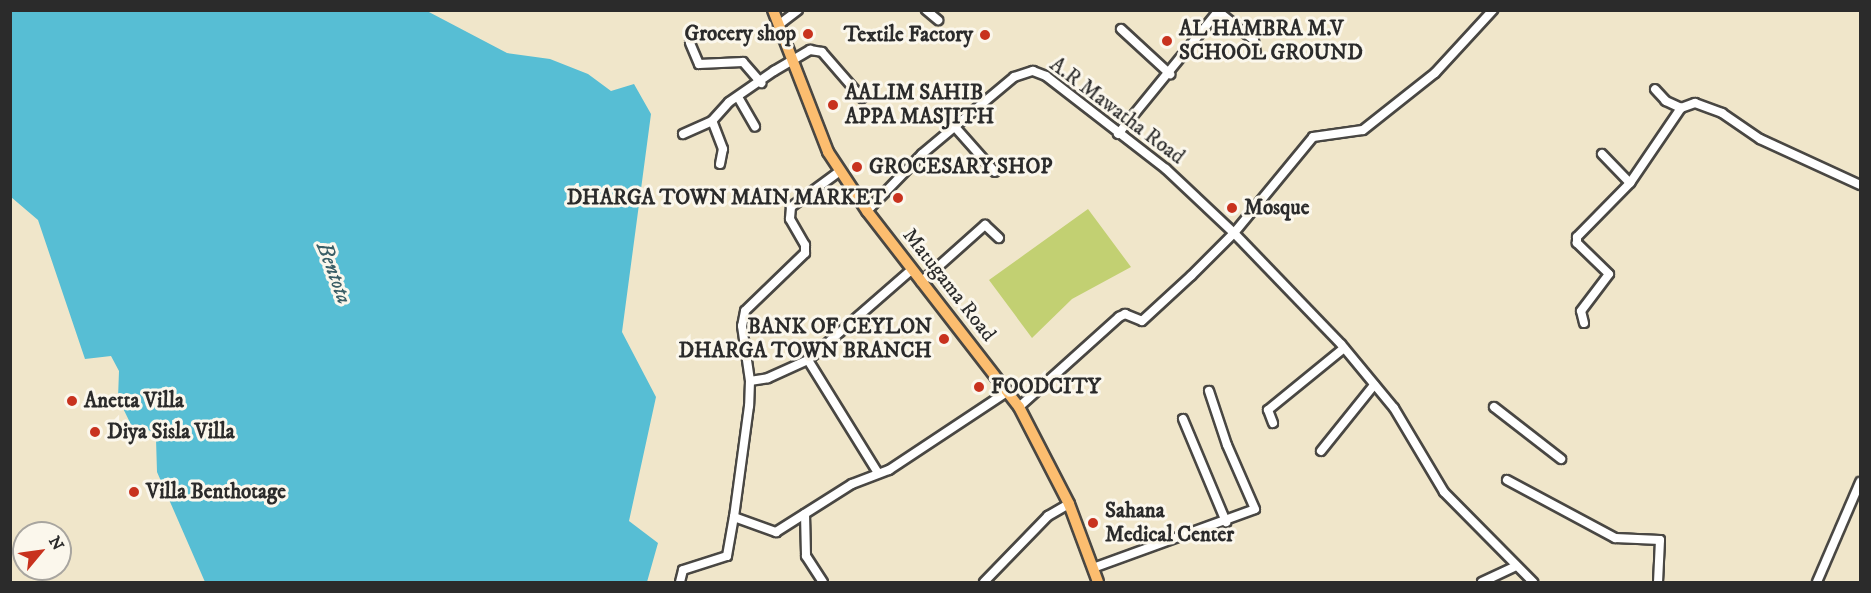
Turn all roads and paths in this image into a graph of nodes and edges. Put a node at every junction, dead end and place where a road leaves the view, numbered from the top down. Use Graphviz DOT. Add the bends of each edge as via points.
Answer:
graph roads {
  1 [pos="773,10"];
  2 [pos="798,10"];
  3 [pos="926,10"];
  4 [pos="1493,10"];
  5 [pos="1220,12"];
  6 [pos="938,20"];
  7 [pos="781,23"];
  8 [pos="1121,29"];
  9 [pos="690,43"];
  10 [pos="1256,54"];
  11 [pos="793,59"];
  12 [pos="1170,74"];
  13 [pos="761,83"];
  14 [pos="1655,89"];
  15 [pos="738,97"];
  16 [pos="862,98"];
  17 [pos="1681,108"];
  18 [pos="712,121"];
  19 [pos="755,127"];
  20 [pos="955,127"];
  21 [pos="683,134"];
  22 [pos="1118,134"];
  23 [pos="1602,154"];
  24 [pos="720,164"];
  25 [pos="840,171"];
  26 [pos="995,172"];
  27 [pos="1630,183"];
  28 [pos="1860,185"];
  29 [pos="867,211"];
  30 [pos="1234,232"];
  31 [pos="999,238"];
  32 [pos="911,270"];
  33 [pos="921,282"];
  34 [pos="1584,323"];
  35 [pos="1344,348"];
  36 [pos="808,360"];
  37 [pos="750,381"];
  38 [pos="1374,385"];
  39 [pos="1209,391"];
  40 [pos="1007,392"];
  41 [pos="1019,407"];
  42 [pos="1494,407"];
  43 [pos="1183,419"];
  44 [pos="1273,423"];
  45 [pos="1321,451"];
  46 [pos="1561,459"];
  47 [pos="878,473"];
  48 [pos="1507,480"];
  49 [pos="1860,482"];
  50 [pos="1069,504"];
  51 [pos="804,514"];
  52 [pos="734,517"];
  53 [pos="1226,522"];
  54 [pos="1516,566"];
  55 [pos="1093,568"];
  56 [pos="680,582"];
  57 [pos="822,582"];
  58 [pos="984,582"];
  59 [pos="1098,582"];
  60 [pos="1482,582"];
  61 [pos="1533,582"];
  62 [pos="1658,582"];
  63 [pos="1817,582"];
  1 -- 7 [label="main road, Matugama Road"];
  2 -- 7 [label="street"];
  3 -- 6 [label="street"];
  4 -- 30 [label="street" via="1435,73 1363,130 1313,137"];
  5 -- 10 [label="street" via="1254,40"];
  5 -- 12 [label="street"];
  7 -- 11 [label="main road, Matugama Road"];
  8 -- 12 [label="street"];
  9 -- 13 [label="street" via="699,64 743,62"];
  11 -- 13 [label="street"];
  11 -- 16 [label="street" via="816,48"];
  11 -- 25 [label="main road, Matugama Road" via="816,125"];
  12 -- 22 [label="street"];
  13 -- 15 [label="street"];
  14 -- 17 [label="street" via="1666,101"];
  15 -- 18 [label="street"];
  15 -- 19 [label="street"];
  17 -- 27 [label="street"];
  17 -- 28 [label="street" via="1695,103 1722,113 1760,139"];
  18 -- 21 [label="street"];
  18 -- 24 [label="street" via="723,148"];
  20 -- 22 [label="street, A.R Mawatha Road" via="1014,77 1033,71 1046,76"];
  20 -- 26 [label="street"];
  20 -- 29 [label="street, A.R Mawatha Road" via="922,154"];
  22 -- 30 [label="street, A.R Mawatha Road" via="1167,169"];
  23 -- 27 [label="street"];
  25 -- 29 [label="main road, Matugama Road"];
  25 -- 37 [label="street" via="791,207 790,219 806,245 805,253 745,311 742,326"];
  27 -- 34 [label="street" via="1577,237 1577,243 1609,274 1581,311"];
  29 -- 32 [label="main road, Matugama Road"];
  30 -- 35 [label="street, A.R Mawatha Road"];
  30 -- 41 [label="street" via="1142,321 1125,314 1119,317"];
  31 -- 33 [label="street" via="985,225"];
  32 -- 33 [label="main road, Matugama Road"];
  32 -- 36 [label="street"];
  33 -- 40 [label="main road, Matugama Road"];
  35 -- 38 [label="street, A.R Mawatha Road"];
  35 -- 44 [label="street" via="1268,410"];
  36 -- 37 [label="street" via="768,378"];
  36 -- 47 [label="street"];
  37 -- 52 [label="street" via="745,453"];
  38 -- 45 [label="street"];
  38 -- 54 [label="street, A.R Mawatha Road" via="1394,408 1444,492"];
  39 -- 53 [label="street" via="1255,509"];
  40 -- 41 [label="main road, Matugama Road"];
  40 -- 47 [label="street" via="889,470"];
  41 -- 50 [label="main road, Matugama Road"];
  42 -- 46 [label="street"];
  43 -- 53 [label="street"];
  47 -- 51 [label="street"];
  48 -- 62 [label="street" via="1615,538 1660,540"];
  49 -- 63 [label="street"];
  50 -- 55 [label="main road, Matugama Road"];
  50 -- 58 [label="street" via="1048,516"];
  51 -- 52 [label="street" via="776,532"];
  51 -- 57 [label="street" via="806,556"];
  52 -- 56 [label="street" via="727,556 683,570"];
  53 -- 55 [label="street"];
  54 -- 60 [label="street"];
  54 -- 61 [label="street, A.R Mawatha Road"];
  55 -- 59 [label="main road, Matugama Road"];
}
